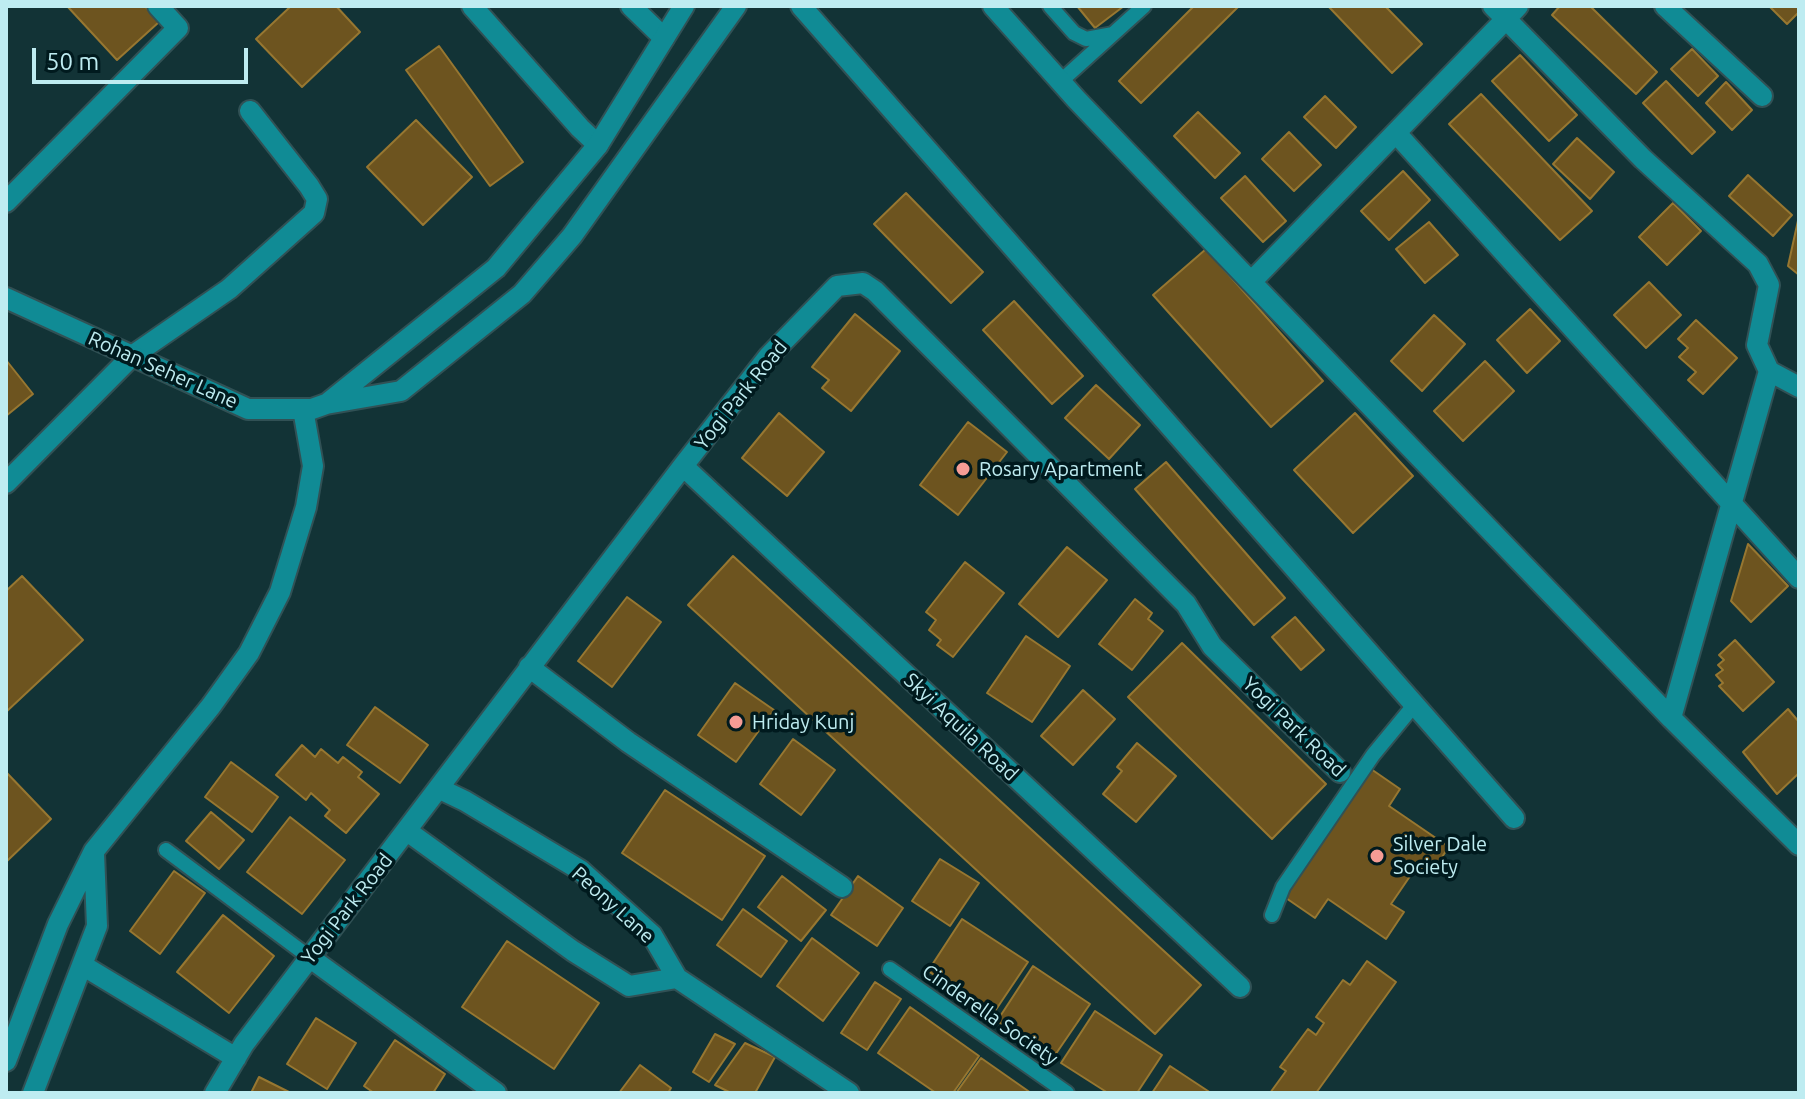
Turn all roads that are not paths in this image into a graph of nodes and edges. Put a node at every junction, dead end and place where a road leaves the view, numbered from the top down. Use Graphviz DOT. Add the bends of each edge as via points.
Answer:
graph roads {
  1 [pos="158,6"];
  2 [pos="472,6"];
  3 [pos="631,6"];
  4 [pos="684,6"];
  5 [pos="736,6"];
  6 [pos="801,6"];
  7 [pos="993,6"];
  8 [pos="1050,6"];
  9 [pos="1144,6"];
  10 [pos="1665,6"];
  11 [pos="1506,10"];
  12 [pos="1113,34"];
  13 [pos="664,38"];
  14 [pos="1061,81"];
  15 [pos="1762,96"];
  16 [pos="250,111"];
  17 [pos="1396,133"];
  18 [pos="598,145"];
  19 [pos="6,202"];
  20 [pos="1251,282"];
  21 [pos="6,298"];
  22 [pos="132,356"];
  23 [pos="1769,371"];
  24 [pos="1799,387"];
  25 [pos="326,404"];
  26 [pos="303,409"];
  27 [pos="683,466"];
  28 [pos="6,483"];
  29 [pos="1733,507"];
  30 [pos="1799,578"];
  31 [pos="529,667"];
  32 [pos="1415,704"];
  33 [pos="1671,718"];
  34 [pos="1347,778"];
  35 [pos="440,789"];
  36 [pos="1514,818"];
  37 [pos="407,831"];
  38 [pos="1799,845"];
  39 [pos="166,850"];
  40 [pos="94,851"];
  41 [pos="842,887"];
  42 [pos="1272,915"];
  43 [pos="309,957"];
  44 [pos="82,965"];
  45 [pos="890,969"];
  46 [pos="677,978"];
  47 [pos="1240,987"];
  48 [pos="236,1058"];
  49 [pos="6,1061"];
  50 [pos="33,1093"];
  51 [pos="215,1093"];
  52 [pos="496,1093"];
  53 [pos="849,1093"];
  54 [pos="1067,1093"];
  1 -- 19 [label="street" via="178,28"];
  2 -- 18 [label="street"];
  3 -- 13 [label="street"];
  4 -- 13 [label="street"];
  5 -- 25 [label="street, Rohan Seher Lane" via="572,236 522,294 401,391"];
  6 -- 32 [label="street"];
  7 -- 14 [label="street"];
  8 -- 12 [label="lane" via="1086,39"];
  9 -- 12 [label="lane"];
  10 -- 15 [label="street"];
  11 -- 17 [label="street"];
  11 -- 23 [label="street" via="1643,159 1758,264 1769,285 1757,345"];
  12 -- 14 [label="lane"];
  13 -- 18 [label="street"];
  14 -- 20 [label="street"];
  16 -- 22 [label="street" via="309,186 317,199 314,213 229,289"];
  17 -- 20 [label="street"];
  17 -- 29 [label="street"];
  18 -- 25 [label="street" via="496,268"];
  20 -- 33 [label="street"];
  21 -- 22 [label="street, Rohan Seher Lane"];
  22 -- 26 [label="street, Rohan Seher Lane" via="248,409"];
  22 -- 28 [label="street"];
  23 -- 24 [label="street"];
  23 -- 29 [label="street"];
  25 -- 26 [label="street, Rohan Seher Lane"];
  26 -- 40 [label="street" via="313,466 280,592 249,653 211,706"];
  27 -- 31 [label="street, Yogi Park Road"];
  27 -- 34 [label="street, Yogi Park Road" via="769,356 837,286 863,283 1186,604 1212,646"];
  27 -- 47 [label="street, Skyi Aquila Road"];
  29 -- 30 [label="street"];
  29 -- 33 [label="street"];
  31 -- 35 [label="street, Yogi Park Road"];
  31 -- 41 [label="street" via="628,742"];
  32 -- 34 [label="lane"];
  32 -- 36 [label="street"];
  33 -- 38 [label="street"];
  34 -- 42 [label="lane"];
  35 -- 37 [label="street, Yogi Park Road"];
  35 -- 46 [label="street, Peony Lane" via="580,870 652,935"];
  37 -- 43 [label="street, Yogi Park Road"];
  37 -- 46 [label="street" via="629,986"];
  39 -- 43 [label="lane"];
  40 -- 44 [label="street" via="97,926"];
  40 -- 49 [label="street" via="58,924"];
  43 -- 48 [label="street, Yogi Park Road"];
  43 -- 52 [label="street"];
  44 -- 48 [label="street"];
  44 -- 50 [label="street"];
  45 -- 54 [label="lane, Cinderella Society"];
  46 -- 53 [label="street, Peony Lane"];
  48 -- 51 [label="street, Yogi Park Road"];
}
